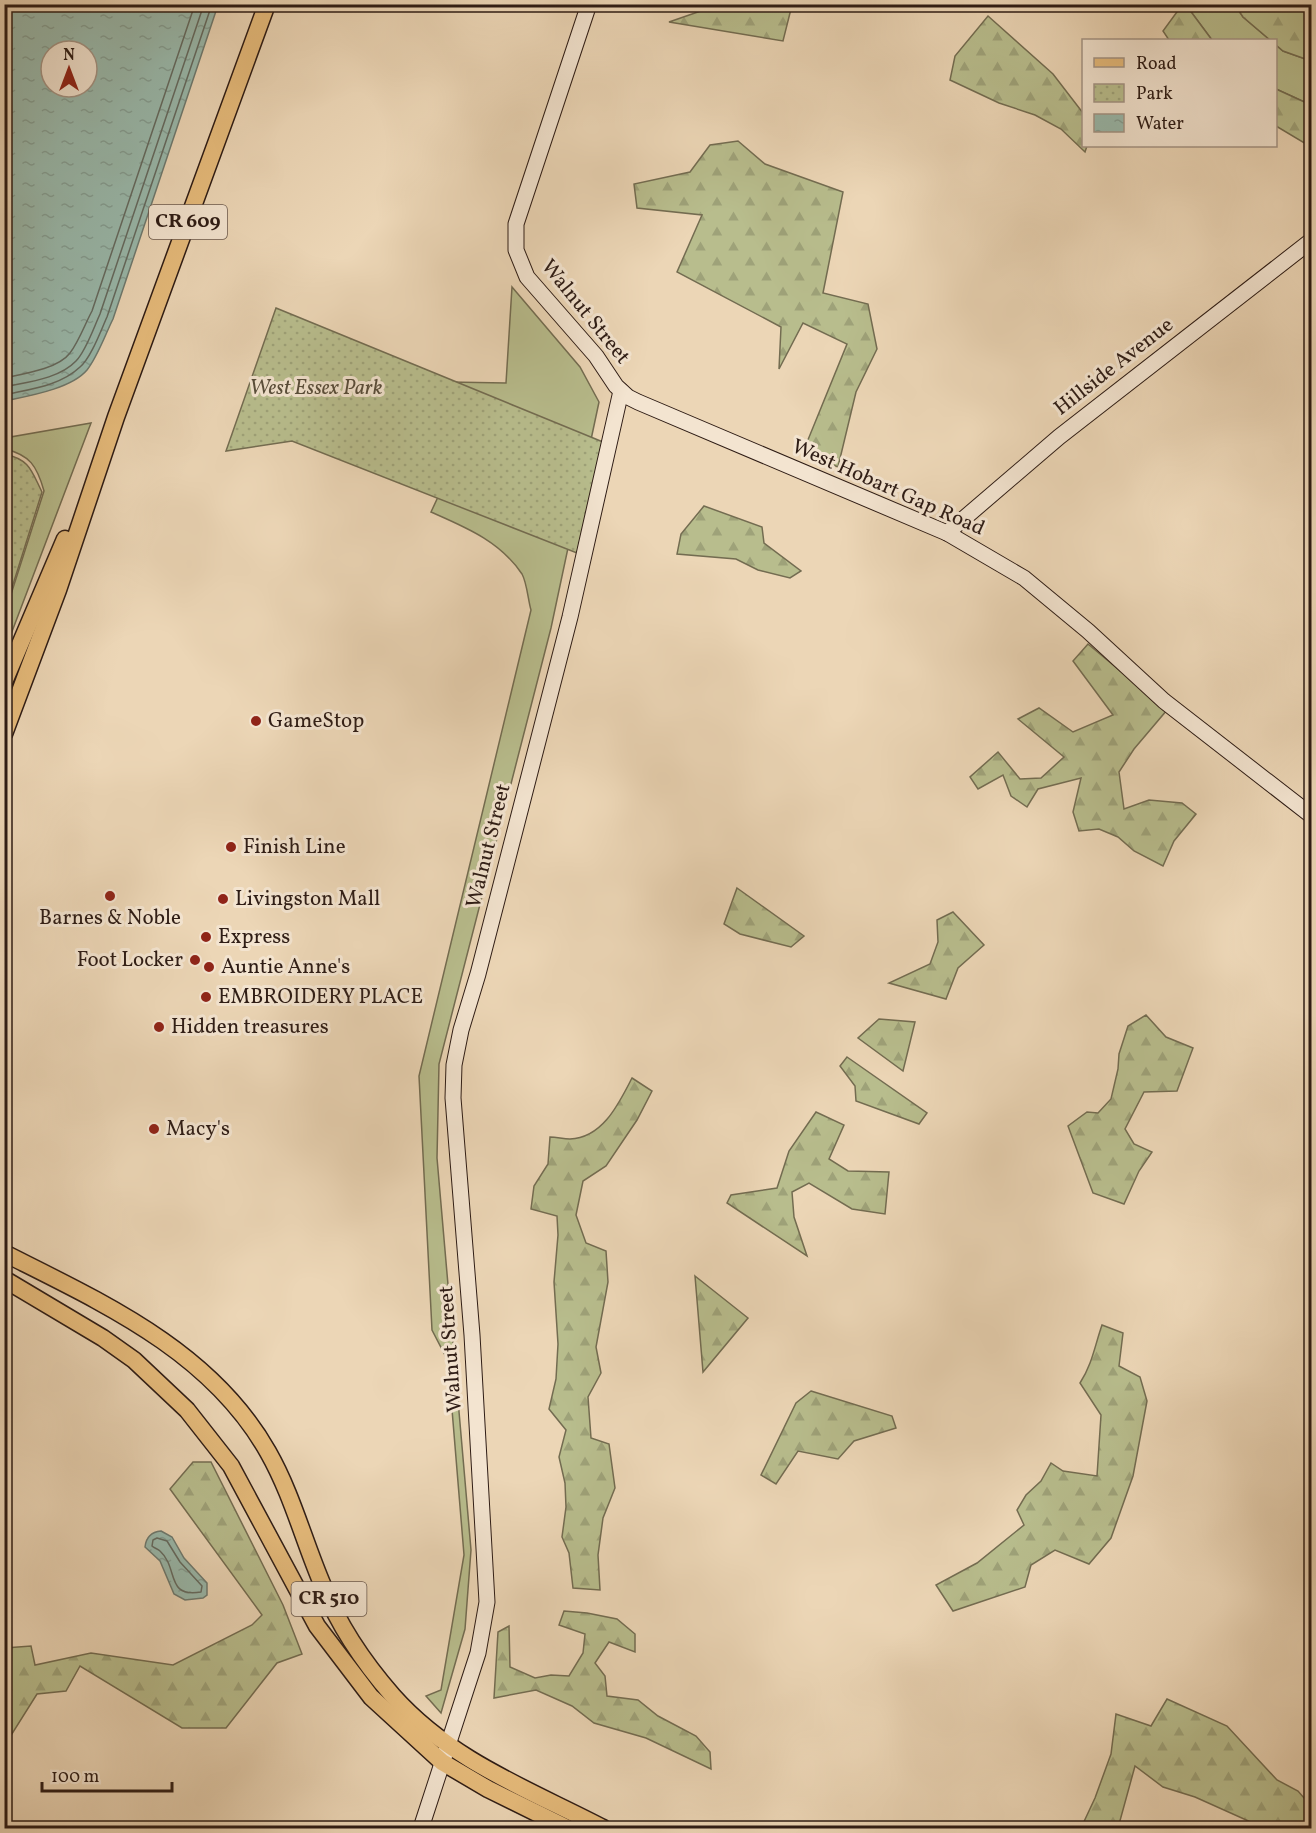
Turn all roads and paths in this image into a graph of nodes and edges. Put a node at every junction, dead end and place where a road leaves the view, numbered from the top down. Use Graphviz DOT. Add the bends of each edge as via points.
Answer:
graph roads {
  1 [pos="267,4"];
  2 [pos="589,4"];
  3 [pos="1311,240"];
  4 [pos="621,391"];
  5 [pos="108,439"];
  6 [pos="947,533"];
  7 [pos="4,682"];
  8 [pos="4,734"];
  9 [pos="1311,816"];
  10 [pos="4,1253"];
  11 [pos="4,1279"];
  12 [pos="445,1754"];
  13 [pos="421,1828"];
  14 [pos="567,1828"];
  15 [pos="603,1828"];
  1 -- 5 [label="main road, CR 609"];
  2 -- 4 [label="street, Walnut Street" via="516,224 515,243 527,277 592,351"];
  3 -- 6 [label="street, Hillside Avenue" via="1059,437"];
  4 -- 6 [label="street, West Hobart Gap Road" via="647,406"];
  4 -- 12 [label="street, Walnut Street" via="570,617 454,1065 453,1098 472,1335 487,1602 478,1653"];
  5 -- 7 [label="main road, CR 609"];
  5 -- 8 [label="main road, CR 609" via="58,590"];
  6 -- 9 [label="street, West Hobart Gap Road" via="1045,593 1164,700"];
  10 -- 12 [label="main road, CR 510" via="151,1331 184,1355 244,1416 268,1452 342,1625 368,1665"];
  11 -- 12 [label="main road, CR 510" via="134,1360 187,1410 242,1483 304,1603 336,1651 371,1697"];
  12 -- 13 [label="street, Walnut Street"];
  12 -- 14 [label="main road, CR 510" via="488,1789"];
  12 -- 15 [label="main road, CR 510" via="477,1765"];
}
